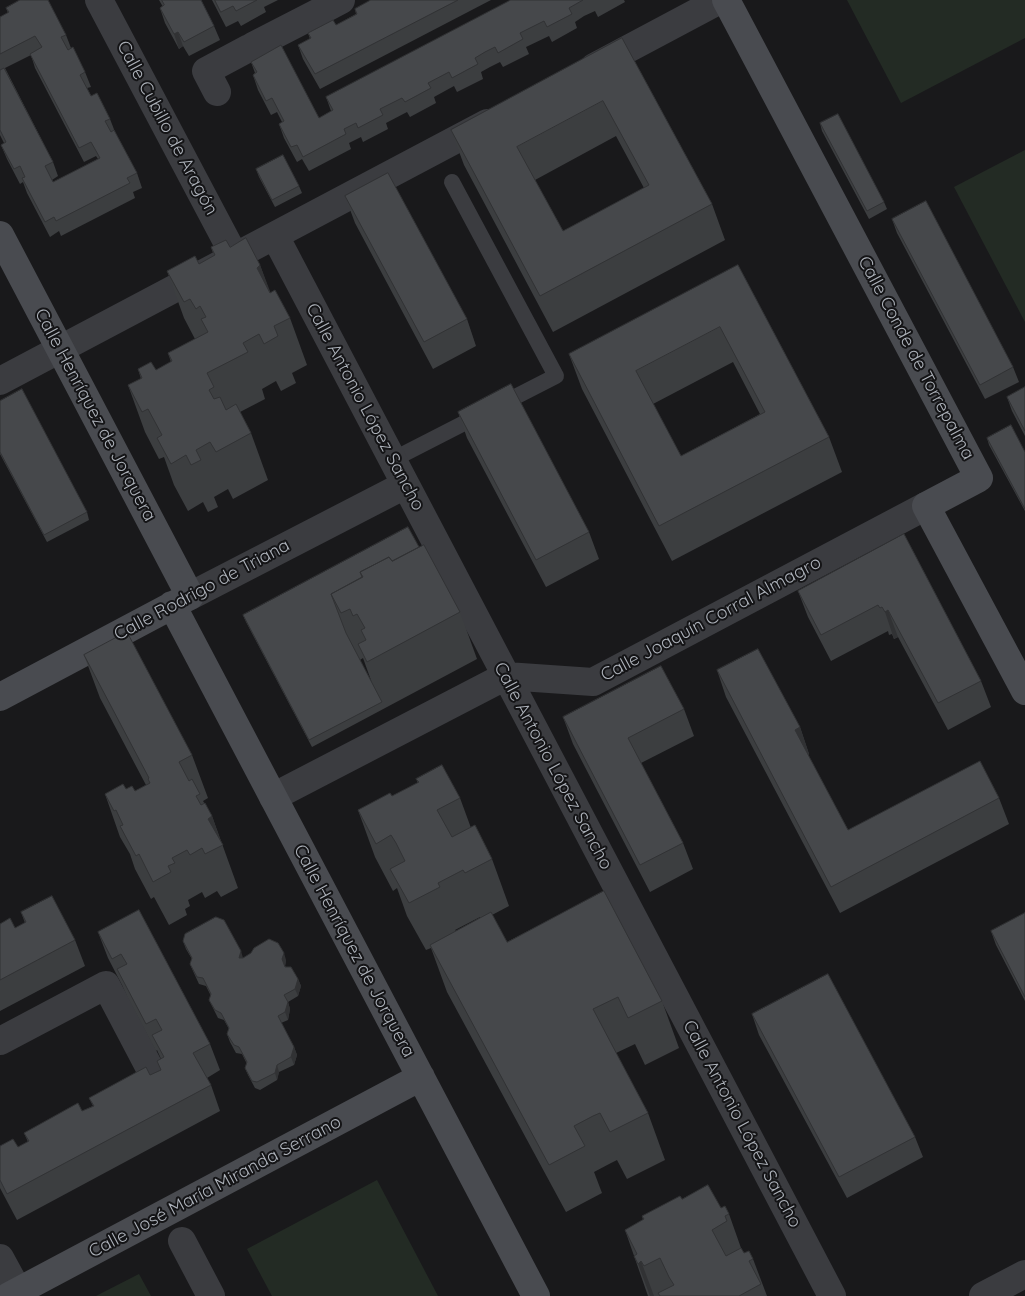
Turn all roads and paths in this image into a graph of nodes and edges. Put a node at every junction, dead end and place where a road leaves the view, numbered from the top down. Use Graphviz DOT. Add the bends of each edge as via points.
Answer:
graph roads {
  1 [pos="99,0"];
  2 [pos="720,0"];
  3 [pos="726,0"];
  4 [pos="327,7"];
  5 [pos="574,77"];
  6 [pos="217,92"];
  7 [pos="513,110"];
  8 [pos="452,182"];
  9 [pos="0,235"];
  10 [pos="275,236"];
  11 [pos="235,257"];
  12 [pos="60,349"];
  13 [pos="0,381"];
  14 [pos="392,460"];
  15 [pos="405,484"];
  16 [pos="926,506"];
  17 [pos="181,601"];
  18 [pos="506,676"];
  19 [pos="1025,691"];
  20 [pos="0,696"];
  21 [pos="273,797"];
  22 [pos="0,1040"];
  23 [pos="421,1077"];
  24 [pos="113,1105"];
  25 [pos="182,1241"];
  26 [pos="0,1258"];
  27 [pos="1025,1274"];
  28 [pos="13,1294"];
  29 [pos="211,1296"];
  30 [pos="536,1296"];
  31 [pos="832,1296"];
  32 [pos="984,1296"];
  1 -- 11 [label="street, Calle Cubillo de Aragón"];
  2 -- 5 [label="street"];
  3 -- 16 [label="street, Calle Conde de Torrepalma" via="979,478"];
  4 -- 6 [label="street" via="206,71"];
  7 -- 10 [label="street"];
  8 -- 14 [label="lane" via="556,376"];
  9 -- 12 [label="street, Calle Henríquez de Jorquera"];
  10 -- 11 [label="street"];
  10 -- 14 [label="street, Calle Antonio López Sancho"];
  11 -- 12 [label="street"];
  12 -- 13 [label="street"];
  12 -- 17 [label="street, Calle Henríquez de Jorquera"];
  14 -- 15 [label="street, Calle Antonio López Sancho"];
  15 -- 17 [label="street, Calle Rodrigo de Triana"];
  15 -- 18 [label="street, Calle Antonio López Sancho"];
  16 -- 18 [label="street, Calle Joaquín Corral Almagro" via="593,682"];
  16 -- 19 [label="street"];
  17 -- 20 [label="street, Calle Rodrigo de Triana"];
  17 -- 21 [label="street, Calle Henríquez de Jorquera"];
  18 -- 21 [label="street"];
  18 -- 31 [label="street, Calle Antonio López Sancho"];
  21 -- 23 [label="street, Calle Henríquez de Jorquera"];
  22 -- 24 [label="street" via="106,984 157,1082"];
  23 -- 28 [label="street, Calle José María Miranda Serrano"];
  23 -- 30 [label="street, Calle Henríquez de Jorquera"];
  25 -- 29 [label="street"];
  26 -- 28 [label="street"];
  27 -- 32 [label="street"];
}
